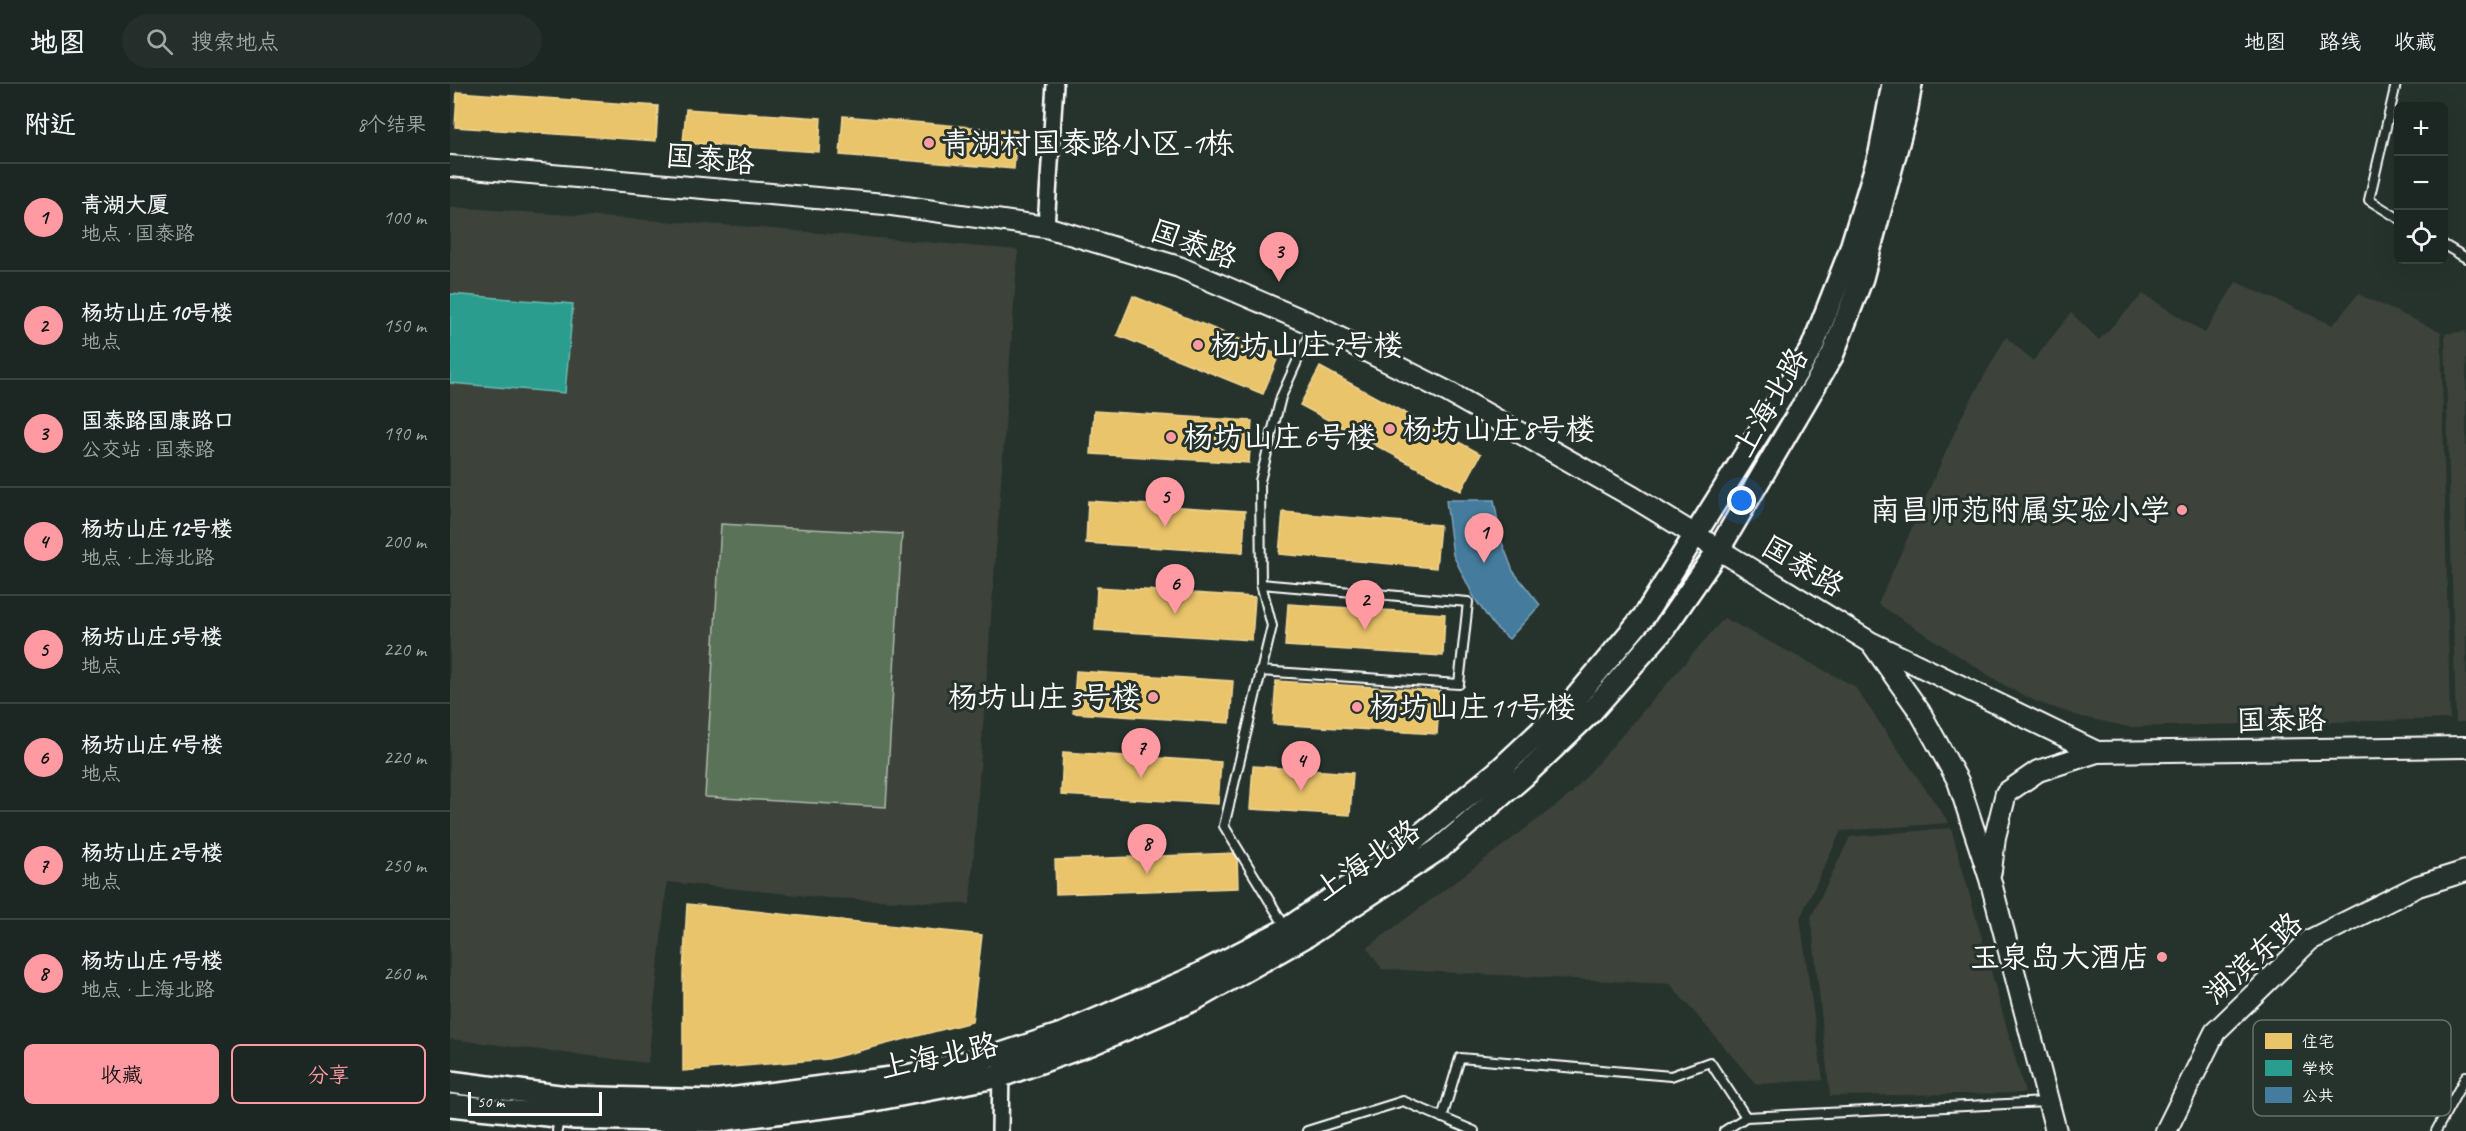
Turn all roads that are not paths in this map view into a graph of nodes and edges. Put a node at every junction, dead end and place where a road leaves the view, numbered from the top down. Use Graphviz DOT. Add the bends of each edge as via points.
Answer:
graph roads {
  1 [pos="1055,84"];
  2 [pos="1893,84"];
  3 [pos="1911,84"];
  4 [pos="2396,84"];
  5 [pos="450,166"];
  6 [pos="2394,216"];
  7 [pos="1046,227"];
  8 [pos="2448,247"];
  9 [pos="2466,258"];
  10 [pos="1314,325"];
  11 [pos="1695,534"];
  12 [pos="1719,549"];
  13 [pos="1261,584"];
  14 [pos="1870,642"];
  15 [pos="1260,671"];
  16 [pos="2466,747"];
  17 [pos="2097,752"];
  18 [pos="2466,871"];
  19 [pos="1990,879"];
  20 [pos="1287,929"];
  21 [pos="1001,1054"];
  22 [pos="1001,1076"];
  23 [pos="2466,1076"];
  24 [pos="450,1082"];
  25 [pos="2048,1101"];
  26 [pos="2180,1103"];
  27 [pos="2451,1104"];
  28 [pos="450,1105"];
  29 [pos="2444,1116"];
  30 [pos="1746,1117"];
  31 [pos="1442,1118"];
  32 [pos="558,1124"];
  33 [pos="1000,1131"];
  34 [pos="1307,1131"];
  35 [pos="1474,1131"];
  36 [pos="1724,1131"];
  37 [pos="2056,1131"];
  38 [pos="2065,1131"];
  39 [pos="2161,1131"];
  40 [pos="2166,1131"];
  41 [pos="2436,1131"];
  1 -- 7 [label="street"];
  2 -- 11 [label="main road, 上海北路" via="1880,153 1849,254 1812,348"];
  3 -- 12 [label="main road, 上海北路" via="1862,278 1832,356"];
  4 -- 6 [label="lane" via="2369,200"];
  5 -- 7 [label="street, 国泰路" via="885,204"];
  7 -- 10 [label="street, 国泰路" via="1179,267"];
  8 -- 9 [label="lane"];
  10 -- 11 [label="street, 国泰路" via="1448,392"];
  10 -- 13 [label="lane" via="1281,397 1260,481"];
  11 -- 12 [label="street, 国泰路"];
  11 -- 20 [label="main road, 上海北路" via="1645,615 1572,702 1496,773 1397,854"];
  12 -- 14 [label="street, 国泰路"];
  12 -- 22 [label="main road, 上海北路" via="1663,630 1591,712 1439,849 1308,935 1196,999 1091,1044"];
  13 -- 15 [label="lane" via="1272,626"];
  13 -- 15 [label="lane" via="1468,602 1459,684"];
  14 -- 17 [label="street, 国泰路"];
  14 -- 19 [label="street, 国泰路" via="1920,712 1958,781"];
  15 -- 20 [label="lane" via="1224,826"];
  16 -- 17 [label="street, 国泰路"];
  17 -- 19 [label="street, 国泰路" via="2038,771 2006,793"];
  18 -- 26 [label="street, 湖滨东路" via="2418,886 2310,940 2215,1032"];
  19 -- 25 [label="street, 国泰路"];
  20 -- 21 [label="main road, 上海北路" via="1184,982 1065,1033"];
  21 -- 22 [label="street"];
  21 -- 24 [label="main road, 上海北路" via="907,1076 713,1101 567,1097"];
  22 -- 32 [label="main road, 上海北路" via="863,1102 712,1120"];
  22 -- 33 [label="street"];
  23 -- 27 [label="lane"];
  25 -- 30 [label="lane"];
  25 -- 37 [label="street, 国泰路"];
  25 -- 38 [label="street"];
  26 -- 39 [label="street"];
  26 -- 40 [label="street, 湖滨东路"];
  28 -- 32 [label="main road, 上海北路"];
  29 -- 41 [label="lane"];
  30 -- 31 [label="lane" via="1710,1062 1671,1076 1460,1058"];
  30 -- 36 [label="lane"];
  31 -- 34 [label="lane" via="1402,1101"];
  31 -- 35 [label="lane"];
}
